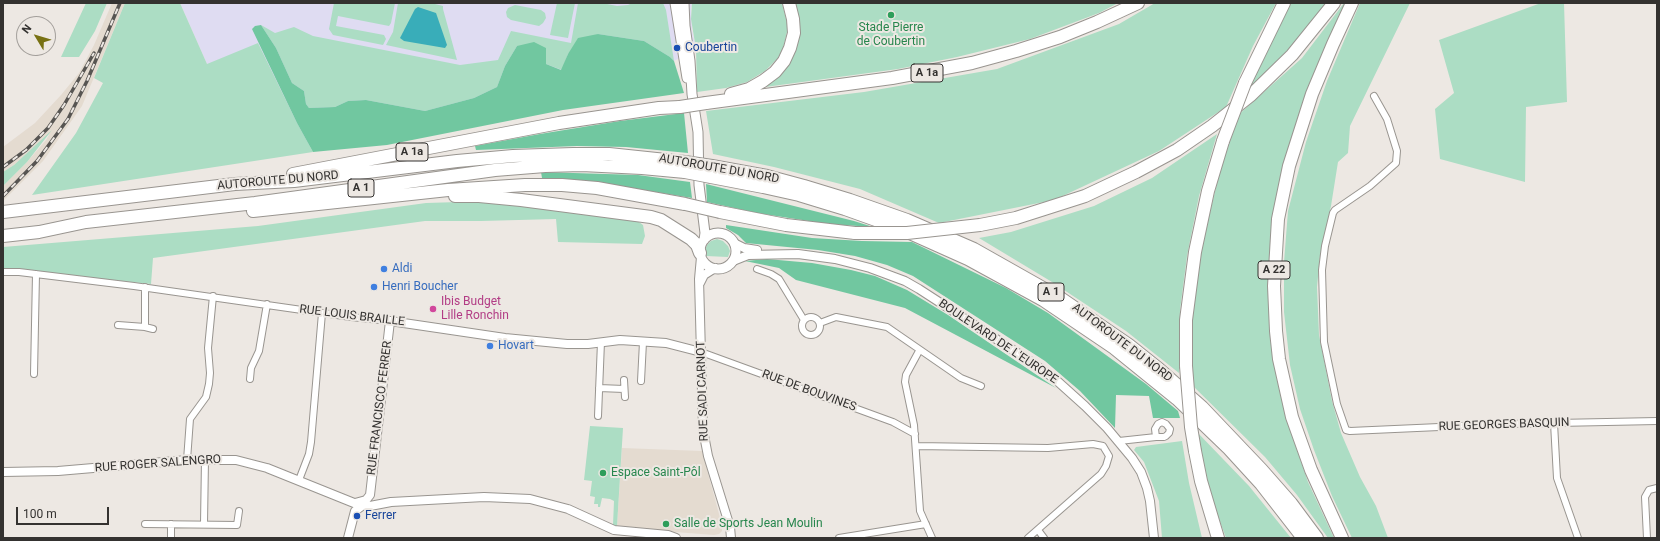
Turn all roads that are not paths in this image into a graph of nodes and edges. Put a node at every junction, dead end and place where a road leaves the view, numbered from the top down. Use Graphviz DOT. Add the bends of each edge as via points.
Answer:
graph roads {
  1 [pos="675,3"];
  2 [pos="684,3"];
  3 [pos="789,3"];
  4 [pos="1138,3"];
  5 [pos="1284,3"];
  6 [pos="1334,3"];
  7 [pos="1352,3"];
  8 [pos="692,94"];
  9 [pos="1374,96"];
  10 [pos="705,101"];
  11 [pos="685,167"];
  12 [pos="711,171"];
  13 [pos="235,184"];
  14 [pos="350,200"];
  15 [pos="702,210"];
  16 [pos="3,212"];
  17 [pos="39,232"];
  18 [pos="721,233"];
  19 [pos="3,236"];
  20 [pos="704,240"];
  21 [pos="734,243"];
  22 [pos="782,254"];
  23 [pos="701,255"];
  24 [pos="733,261"];
  25 [pos="715,268"];
  26 [pos="757,269"];
  27 [pos="3,272"];
  28 [pos="36,274"];
  29 [pos="145,288"];
  30 [pos="700,288"];
  31 [pos="212,296"];
  32 [pos="266,304"];
  33 [pos="322,313"];
  34 [pos="804,320"];
  35 [pos="390,321"];
  36 [pos="820,323"];
  37 [pos="118,325"];
  38 [pos="145,327"];
  39 [pos="153,329"];
  40 [pos="601,342"];
  41 [pos="643,342"];
  42 [pos="919,351"];
  43 [pos="701,352"];
  44 [pos="34,374"];
  45 [pos="250,379"];
  46 [pos="624,380"];
  47 [pos="642,381"];
  48 [pos="981,386"];
  49 [pos="599,388"];
  50 [pos="624,389"];
  51 [pos="625,397"];
  52 [pos="598,416"];
  53 [pos="1657,420"];
  54 [pos="1554,423"];
  55 [pos="915,434"];
  56 [pos="1156,438"];
  57 [pos="1119,441"];
  58 [pos="916,446"];
  59 [pos="204,459"];
  60 [pos="187,460"];
  61 [pos="3,472"];
  62 [pos="299,480"];
  63 [pos="1657,488"];
  64 [pos="370,494"];
  65 [pos="391,502"];
  66 [pos="358,505"];
  67 [pos="239,511"];
  68 [pos="145,524"];
  69 [pos="171,524"];
  70 [pos="204,524"];
  71 [pos="926,524"];
  72 [pos="1038,530"];
  73 [pos="171,538"];
  74 [pos="344,538"];
  75 [pos="348,538"];
  76 [pos="676,538"];
  77 [pos="731,538"];
  78 [pos="839,538"];
  79 [pos="932,538"];
  80 [pos="1028,538"];
  81 [pos="1044,538"];
  82 [pos="1154,538"];
  83 [pos="1218,538"];
  84 [pos="1303,538"];
  85 [pos="1317,538"];
  86 [pos="1342,538"];
  87 [pos="1578,538"];
  88 [pos="1647,538"];
  1 -- 8 [label="main road" via="686,77"];
  2 -- 8 [label="main road"];
  3 -- 10 [label="highway" via="794,24 793,38 787,56 778,69 767,79 749,88"];
  4 -- 10 [label="highway, A 1a" via="1054,39 972,63 892,78"];
  5 -- 83 [label="highway, bridge" via="1245,83 1223,141 1208,191 1195,252 1187,315 1186,366 1191,427 1203,487"];
  6 -- 14 [label="highway, bridge" via="1292,55 1262,85 1229,113 1177,150 1085,196 1028,215 980,225 917,232 855,233 786,225 603,188 538,184"];
  7 -- 86 [label="highway, A 22" via="1312,94 1289,166 1278,219 1274,286 1279,359 1292,417 1311,470"];
  8 -- 15 [label="main road" via="698,132"];
  9 -- 54 [label="street, RUE GEORGES BASQUIN" via="1387,119 1396,152 1396,162 1370,186 1335,210 1325,246 1322,270 1324,342 1337,404 1346,430"];
  10 -- 13 [label="highway, A 1a, bridge" via="559,123"];
  11 -- 12 [label="highway, AUTOROUTE DU NORD / A 1, bridge"];
  11 -- 13 [label="highway, AUTOROUTE DU NORD / A 1" via="609,154 536,155 457,161 283,182"];
  11 -- 17 [label="highway, AUTOROUTE DU NORD / A 1" via="582,165 495,170 248,204 86,222"];
  12 -- 84 [label="highway, AUTOROUTE DU NORD / A 1" via="880,221 958,254 1038,297 1109,344 1177,399 1261,484"];
  12 -- 85 [label="highway, AUTOROUTE DU NORD / A 1" via="767,176 907,220 974,249 1059,297 1159,369 1197,403 1262,470"];
  13 -- 16 [label="highway, AUTOROUTE DU NORD / A 1"];
  14 -- 17 [label="highway"];
  14 -- 23 [label="highway" via="479,196 646,216 661,220 691,240 697,245"];
  15 -- 18 [label="main road" via="708,222"];
  15 -- 20 [label="main road"];
  17 -- 19 [label="highway, AUTOROUTE DU NORD / A 1"];
  18 -- 20 [label="main road" via="710,235"];
  18 -- 21 [label="main road"];
  20 -- 23 [label="main road"];
  21 -- 22 [label="street, BOULEVARD DE L'EUROPE" via="744,248"];
  21 -- 24 [label="main road" via="736,253"];
  22 -- 24 [label="street, BOULEVARD DE L'EUROPE" via="748,254"];
  22 -- 57 [label="street, BOULEVARD DE L'EUROPE" via="820,256 853,263 883,272 919,289 1055,380 1086,406"];
  23 -- 25 [label="main road" via="707,264"];
  23 -- 30 [label="street, RUE SADI CARNOT"];
  24 -- 25 [label="main road" via="724,268"];
  25 -- 30 [label="street" via="704,275"];
  26 -- 34 [label="street" via="778,279"];
  27 -- 28 [label="street, RUE LOUIS BRAILLE"];
  28 -- 29 [label="street, RUE LOUIS BRAILLE"];
  28 -- 44 [label="street"];
  29 -- 31 [label="street, RUE LOUIS BRAILLE"];
  29 -- 38 [label="street"];
  30 -- 43 [label="street, RUE SADI CARNOT"];
  31 -- 32 [label="street, RUE LOUIS BRAILLE"];
  31 -- 60 [label="street" via="208,348 209,384 206,397 190,419"];
  32 -- 33 [label="street, RUE LOUIS BRAILLE"];
  32 -- 45 [label="street" via="259,351 251,368"];
  33 -- 35 [label="street, RUE LOUIS BRAILLE"];
  33 -- 62 [label="street" via="311,442"];
  34 -- 36 [label="street" via="812,316"];
  34 -- 36 [label="street" via="802,329 810,335 819,331"];
  35 -- 40 [label="street, RUE LOUIS BRAILLE" via="540,342 571,345"];
  35 -- 64 [label="street, RUE FRANCISCO FERRER"];
  36 -- 42 [label="street" via="836,317 887,327"];
  37 -- 38 [label="street"];
  38 -- 39 [label="street"];
  40 -- 41 [label="street, RUE LOUIS BRAILLE"];
  40 -- 49 [label="street"];
  41 -- 43 [label="street, RUE LOUIS BRAILLE" via="671,344"];
  41 -- 47 [label="street"];
  42 -- 48 [label="street" via="961,378"];
  42 -- 55 [label="street" via="905,382"];
  43 -- 55 [label="street, RUE DE BOUVINES" via="893,422"];
  43 -- 77 [label="street, RUE SADI CARNOT" via="704,440"];
  46 -- 50 [label="street"];
  49 -- 50 [label="street"];
  49 -- 52 [label="street"];
  50 -- 51 [label="street"];
  53 -- 54 [label="street, RUE GEORGES BASQUIN"];
  54 -- 87 [label="street" via="1557,478"];
  55 -- 58 [label="street"];
  56 -- 57 [label="street"];
  57 -- 82 [label="street, BOULEVARD DE L'EUROPE" via="1145,482"];
  58 -- 71 [label="street" via="920,507"];
  58 -- 72 [label="street" via="1048,448 1097,444 1105,448 1109,456 1098,477"];
  59 -- 60 [label="street, RUE ROGER SALENGRO"];
  59 -- 62 [label="street, RUE ROGER SALENGRO" via="245,461"];
  59 -- 70 [label="street"];
  60 -- 61 [label="street, RUE ROGER SALENGRO" via="58,471"];
  62 -- 66 [label="street, RUE ROGER SALENGRO"];
  63 -- 88 [label="street" via="1649,490 1645,497"];
  64 -- 65 [label="street" via="375,502"];
  64 -- 66 [label="street"];
  65 -- 66 [label="street" via="370,506"];
  65 -- 76 [label="street" via="484,497 530,499 568,509 617,530"];
  66 -- 74 [label="street" via="352,507"];
  66 -- 75 [label="street"];
  67 -- 70 [label="street" via="237,525"];
  68 -- 69 [label="street"];
  69 -- 70 [label="street"];
  69 -- 73 [label="street"];
  71 -- 78 [label="street"];
  71 -- 79 [label="street"];
  72 -- 80 [label="street"];
  72 -- 81 [label="street"];
}
